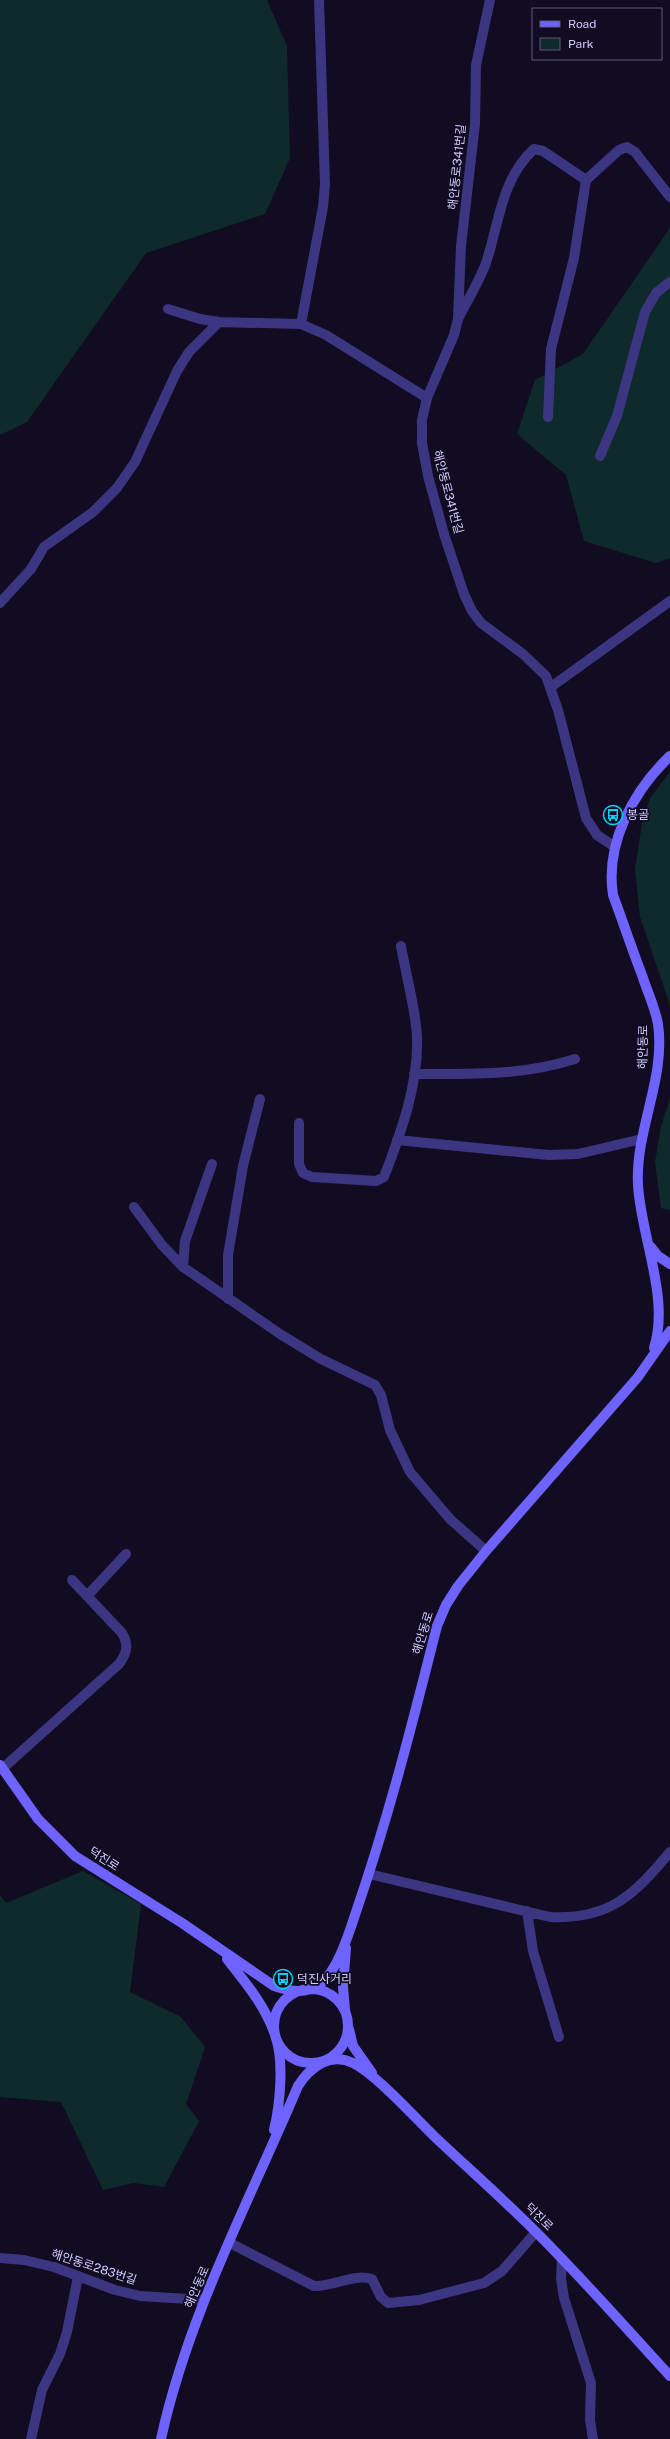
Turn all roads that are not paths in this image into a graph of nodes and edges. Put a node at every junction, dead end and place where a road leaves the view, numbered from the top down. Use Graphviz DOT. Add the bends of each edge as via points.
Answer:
graph roads {
  1 [pos="319,0"];
  2 [pos="490,0"];
  3 [pos="586,180"];
  4 [pos="670,197"];
  5 [pos="670,282"];
  6 [pos="168,309"];
  7 [pos="458,319"];
  8 [pos="219,322"];
  9 [pos="301,324"];
  10 [pos="426,398"];
  11 [pos="548,417"];
  12 [pos="600,456"];
  13 [pos="670,601"];
  14 [pos="0,603"];
  15 [pos="551,687"];
  16 [pos="670,756"];
  17 [pos="615,847"];
  18 [pos="401,946"];
  19 [pos="575,1059"];
  20 [pos="414,1074"];
  21 [pos="260,1099"];
  22 [pos="299,1123"];
  23 [pos="642,1139"];
  24 [pos="397,1140"];
  25 [pos="212,1164"];
  26 [pos="134,1207"];
  27 [pos="648,1243"];
  28 [pos="670,1264"];
  29 [pos="183,1267"];
  30 [pos="228,1299"];
  31 [pos="670,1331"];
  32 [pos="638,1378"];
  33 [pos="486,1551"];
  34 [pos="126,1554"];
  35 [pos="72,1580"];
  36 [pos="87,1596"];
  37 [pos="1,1767"];
  38 [pos="670,1852"];
  39 [pos="369,1874"];
  40 [pos="527,1911"];
  41 [pos="349,1931"];
  42 [pos="218,1948"];
  43 [pos="309,1990"];
  44 [pos="346,2014"];
  45 [pos="348,2026"];
  46 [pos="559,2037"];
  47 [pos="276,2038"];
  48 [pos="319,2063"];
  49 [pos="381,2086"];
  50 [pos="270,2150"];
  51 [pos="536,2232"];
  52 [pos="230,2243"];
  53 [pos="0,2258"];
  54 [pos="562,2259"];
  55 [pos="78,2276"];
  56 [pos="204,2300"];
  57 [pos="670,2376"];
  58 [pos="31,2439"];
  59 [pos="161,2439"];
  60 [pos="593,2439"];
  1 -- 9 [label="street" via="323,207"];
  2 -- 7 [label="street, 해안동로341번길" via="476,65 475,124 461,246"];
  3 -- 4 [label="street" via="619,150 627,147 635,152"];
  3 -- 7 [label="street" via="543,151 534,149 525,158 508,185 485,265"];
  3 -- 11 [label="street" via="572,264 551,349"];
  5 -- 12 [label="street" via="656,293 648,307 619,410"];
  6 -- 8 [label="street"];
  7 -- 10 [label="street, 해안동로341번길" via="454,335"];
  8 -- 9 [label="street"];
  8 -- 14 [label="street" via="189,352 135,462 117,488 93,512 44,547 31,569"];
  9 -- 10 [label="street" via="352,350"];
  10 -- 15 [label="street, 해안동로341번길" via="422,420 422,444 444,534 464,594 481,623 538,666"];
  13 -- 15 [label="street"];
  15 -- 17 [label="street, 해안동로341번길" via="586,818 597,835"];
  16 -- 17 [label="street, 해안동로" via="636,798 621,827"];
  17 -- 23 [label="street, 해안동로" via="611,880 613,896 658,1024 658,1062"];
  18 -- 20 [label="street" via="417,1034"];
  19 -- 20 [label="street" via="548,1068 501,1074"];
  20 -- 24 [label="street"];
  21 -- 30 [label="street" via="244,1166 228,1255"];
  22 -- 24 [label="street" via="299,1164 303,1173 312,1177 376,1181 384,1177"];
  23 -- 24 [label="street" via="578,1154 549,1155"];
  23 -- 27 [label="street, 해안동로" via="638,1183"];
  25 -- 29 [label="street" via="185,1241"];
  26 -- 29 [label="street" via="162,1245"];
  27 -- 28 [label="street" via="658,1256"];
  27 -- 32 [label="street, 해안동로" via="662,1309 657,1342"];
  29 -- 30 [label="street"];
  30 -- 33 [label="street" via="321,1359 375,1385 381,1395 394,1441 410,1472 450,1519"];
  31 -- 32 [label="street, 해안동로"];
  32 -- 33 [label="street, 해안동로"];
  33 -- 39 [label="street, 해안동로" via="458,1586 437,1626 403,1759"];
  34 -- 36 [label="street"];
  35 -- 36 [label="street"];
  36 -- 37 [label="street" via="122,1633 127,1642 126,1654 119,1664"];
  37 -- 42 [label="street, 덕진로" via="38,1819 75,1856"];
  38 -- 40 [label="street" via="647,1880 626,1899 610,1907 566,1918"];
  39 -- 40 [label="street"];
  39 -- 41 [label="street, 해안동로"];
  40 -- 46 [label="street" via="538,1971"];
  41 -- 43 [label="street, 해안동로" via="330,1971 320,1984"];
  41 -- 44 [label="street, 해안동로" via="343,1969 343,2001"];
  42 -- 43 [label="street, 덕진로" via="274,1986 291,1992"];
  42 -- 47 [label="street" via="258,2000"];
  43 -- 44 [label="street" via="321,1991 332,1996 341,2004"];
  43 -- 47 [label="street" via="293,1995 281,2006 274,2028"];
  44 -- 45 [label="street"];
  45 -- 48 [label="street" via="347,2038 341,2049 331,2058"];
  45 -- 49 [label="street" via="353,2046"];
  47 -- 48 [label="street" via="282,2048 298,2061"];
  47 -- 50 [label="street, 해안동로" via="279,2100"];
  48 -- 49 [label="street" via="339,2059 353,2063"];
  48 -- 50 [label="street, 해안동로" via="306,2073 298,2086"];
  49 -- 51 [label="street, 덕진로"];
  50 -- 52 [label="street, 해안동로"];
  51 -- 52 [label="street" via="502,2271 484,2283 419,2300 388,2303 381,2297 372,2279 363,2276 314,2286"];
  51 -- 54 [label="street, 덕진로"];
  52 -- 56 [label="street, 해안동로"];
  53 -- 55 [label="street, 해안동로283번길" via="24,2260"];
  54 -- 57 [label="street, 덕진로"];
  54 -- 60 [label="street" via="561,2279 564,2298 591,2383 590,2420"];
  55 -- 56 [label="street, 해안동로283번길" via="140,2296"];
  55 -- 58 [label="street" via="67,2332 60,2354 42,2390"];
  56 -- 59 [label="street, 해안동로" via="175,2381"];
}
